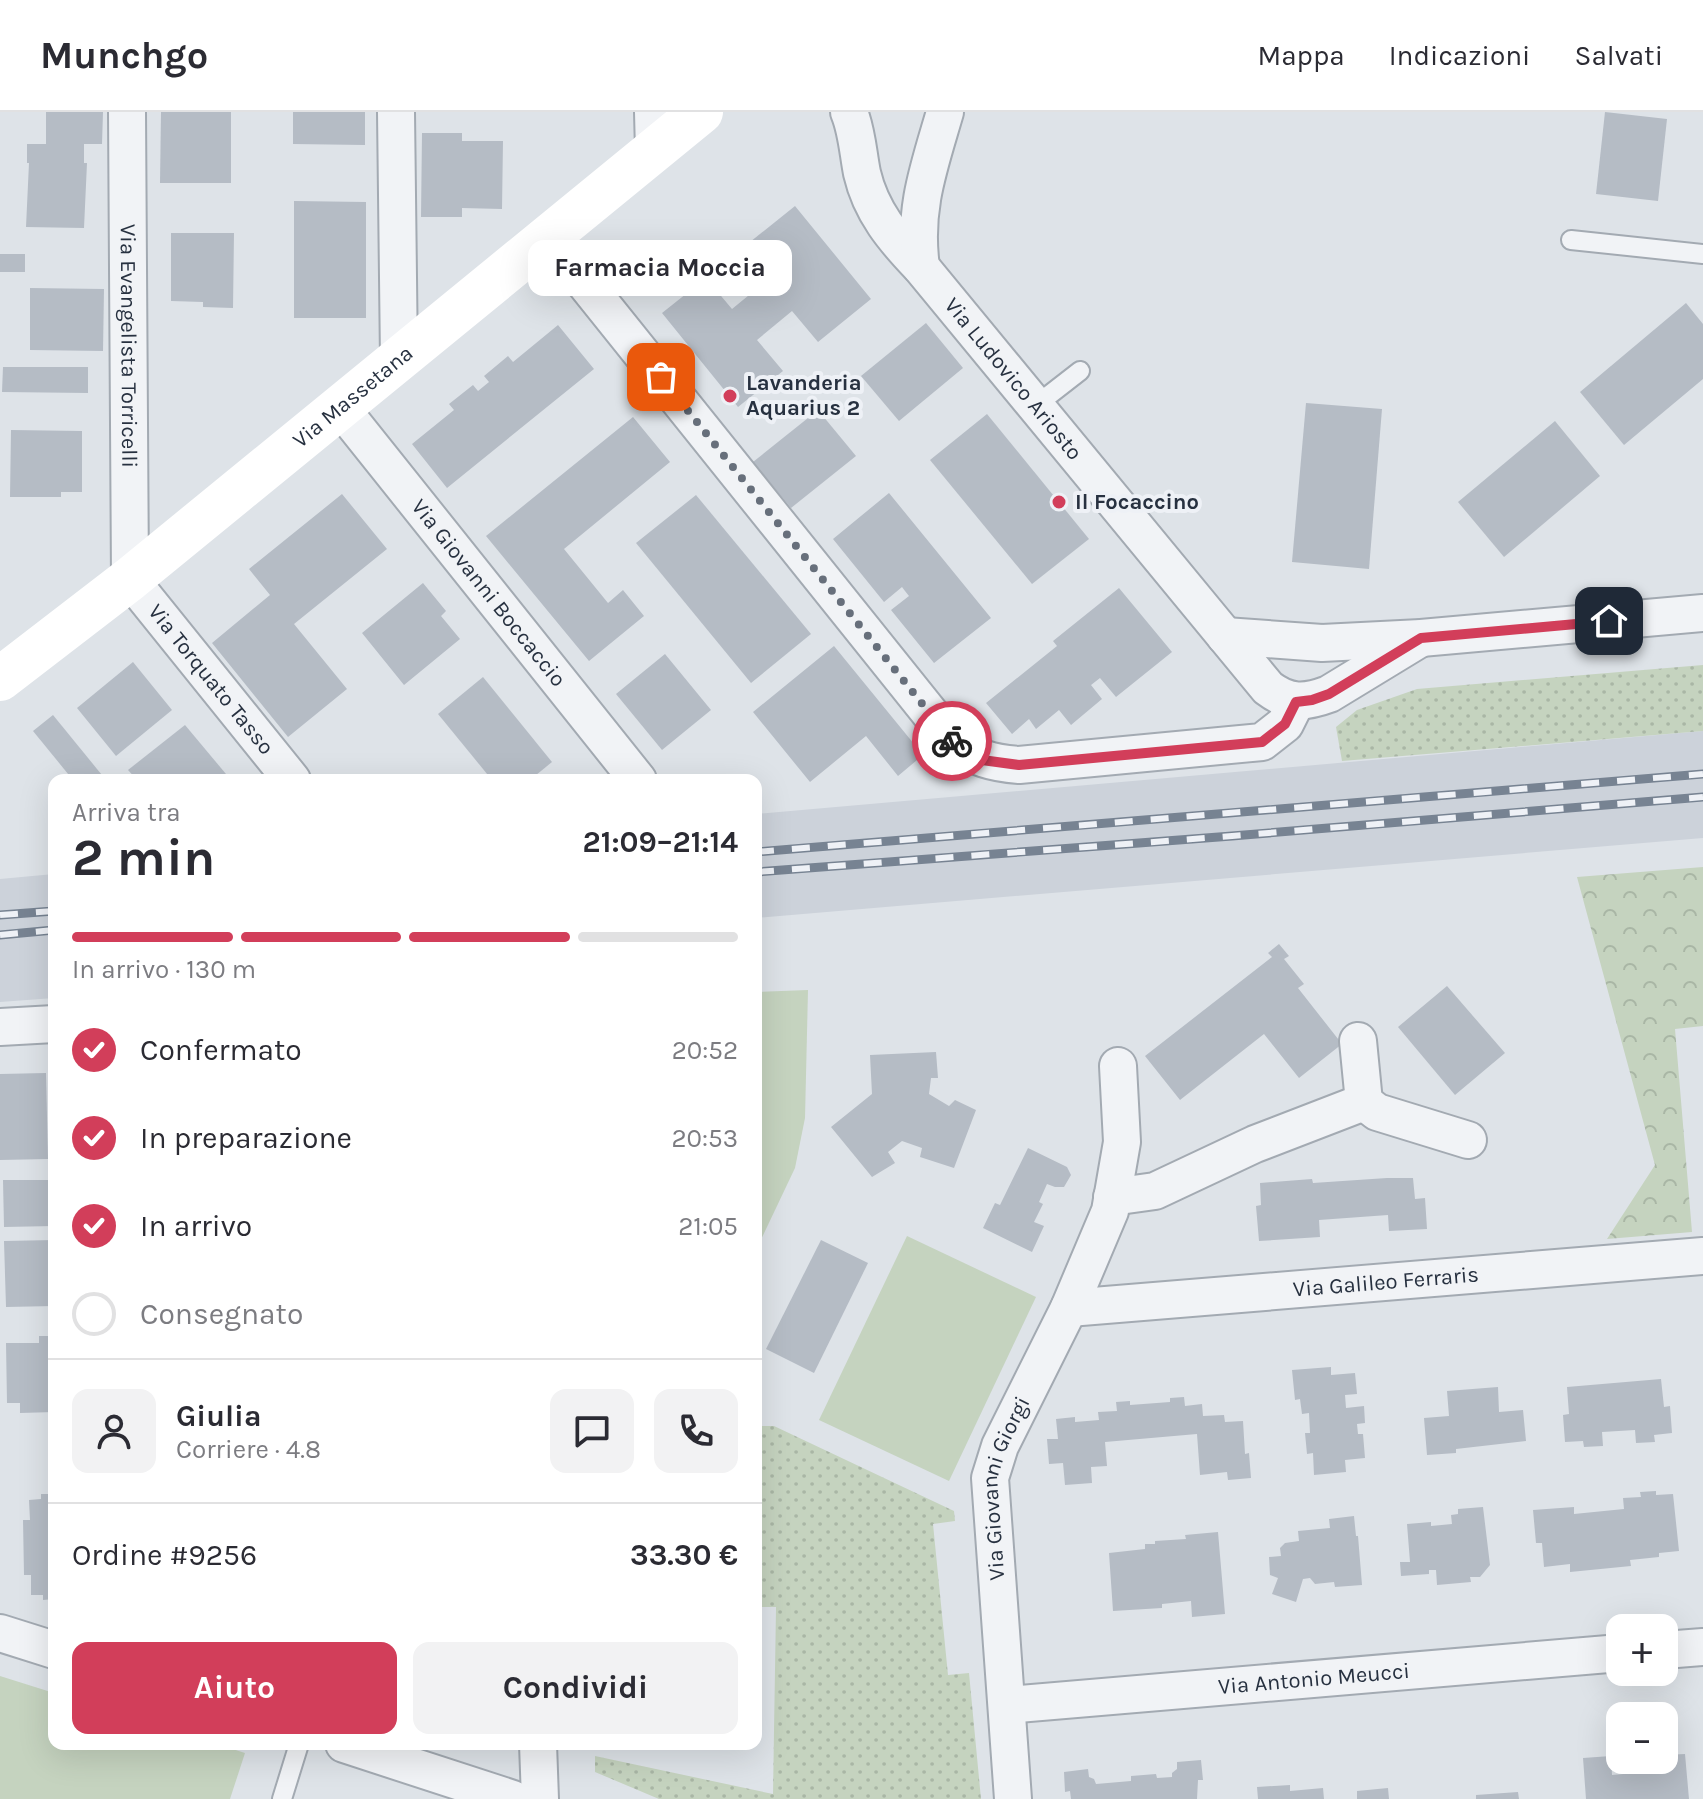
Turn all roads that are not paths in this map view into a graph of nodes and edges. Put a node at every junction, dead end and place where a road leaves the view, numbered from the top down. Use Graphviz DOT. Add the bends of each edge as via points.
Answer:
graph roads {
  1 [pos="127,112"];
  2 [pos="396,112"];
  3 [pos="701,112"];
  4 [pos="849,112"];
  5 [pos="945,112"];
  6 [pos="654,131"];
  7 [pos="548,237"];
  8 [pos="1571,240"];
  9 [pos="1703,254"];
  10 [pos="921,267"];
  11 [pos="399,360"];
  12 [pos="1080,371"];
  13 [pos="1035,406"];
  14 [pos="340,407"];
  15 [pos="130,579"];
  16 [pos="1703,613"];
  17 [pos="1225,636"];
  18 [pos="1421,638"];
  19 [pos="0,679"];
  20 [pos="1296,702"];
  21 [pos="287,774"];
  22 [pos="633,774"];
  23 [pos="48,1024"];
  24 [pos="0,1027"];
  25 [pos="1358,1041"];
  26 [pos="1118,1066"];
  27 [pos="1364,1102"];
  28 [pos="1468,1140"];
  29 [pos="1112,1197"];
  30 [pos="1703,1256"];
  31 [pos="1069,1308"];
  32 [pos="0,1633"];
  33 [pos="1703,1647"];
  34 [pos="48,1648"];
  35 [pos="1678,1649"];
  36 [pos="1606,1654"];
  37 [pos="1007,1705"];
  38 [pos="297,1750"];
  39 [pos="362,1750"];
  40 [pos="538,1750"];
  41 [pos="282,1799"];
  42 [pos="513,1799"];
  43 [pos="540,1799"];
  44 [pos="1013,1799"];
  1 -- 15 [label="street, Via Evangelista Torricelli"];
  2 -- 11 [label="street"];
  3 -- 6 [label="main road, Via Massetana"];
  4 -- 10 [label="street, Via Ludovico Ariosto" via="875,211 892,238"];
  5 -- 10 [label="street" via="919,212"];
  6 -- 7 [label="main road, Via Massetana"];
  7 -- 11 [label="main road, Via Massetana"];
  7 -- 20 [label="street" via="966,752 1019,765 1262,742 1285,724"];
  8 -- 9 [label="lane"];
  10 -- 13 [label="street, Via Ludovico Ariosto"];
  11 -- 14 [label="main road, Via Massetana"];
  12 -- 13 [label="lane"];
  13 -- 17 [label="street, Via Ludovico Ariosto"];
  14 -- 15 [label="main road, Via Massetana"];
  14 -- 22 [label="street, Via Giovanni Boccaccio"];
  15 -- 19 [label="main road, Via Massetana"];
  15 -- 21 [label="street, Via Torquato Tasso"];
  16 -- 18 [label="street"];
  17 -- 18 [label="street" via="1322,643"];
  17 -- 20 [label="street, Via Ludovico Ariosto" via="1268,688"];
  18 -- 20 [label="street" via="1329,694"];
  23 -- 24 [label="street"];
  25 -- 27 [label="street"];
  26 -- 29 [label="street, Via Giovanni Giorgi" via="1122,1142"];
  27 -- 28 [label="street" via="1377,1112"];
  27 -- 29 [label="street" via="1255,1144 1155,1191"];
  29 -- 31 [label="street, Via Giovanni Giorgi"];
  30 -- 31 [label="street, Via Galileo Ferraris"];
  31 -- 37 [label="street, Via Giovanni Giorgi" via="1000,1446 990,1478"];
  32 -- 34 [label="street"];
  33 -- 35 [label="street"];
  36 -- 37 [label="street, Via Antonio Meucci"];
  37 -- 44 [label="street, Via Giovanni Giorgi"];
  38 -- 41 [label="lane"];
  39 -- 42 [label="street"];
  40 -- 43 [label="street"];
}
